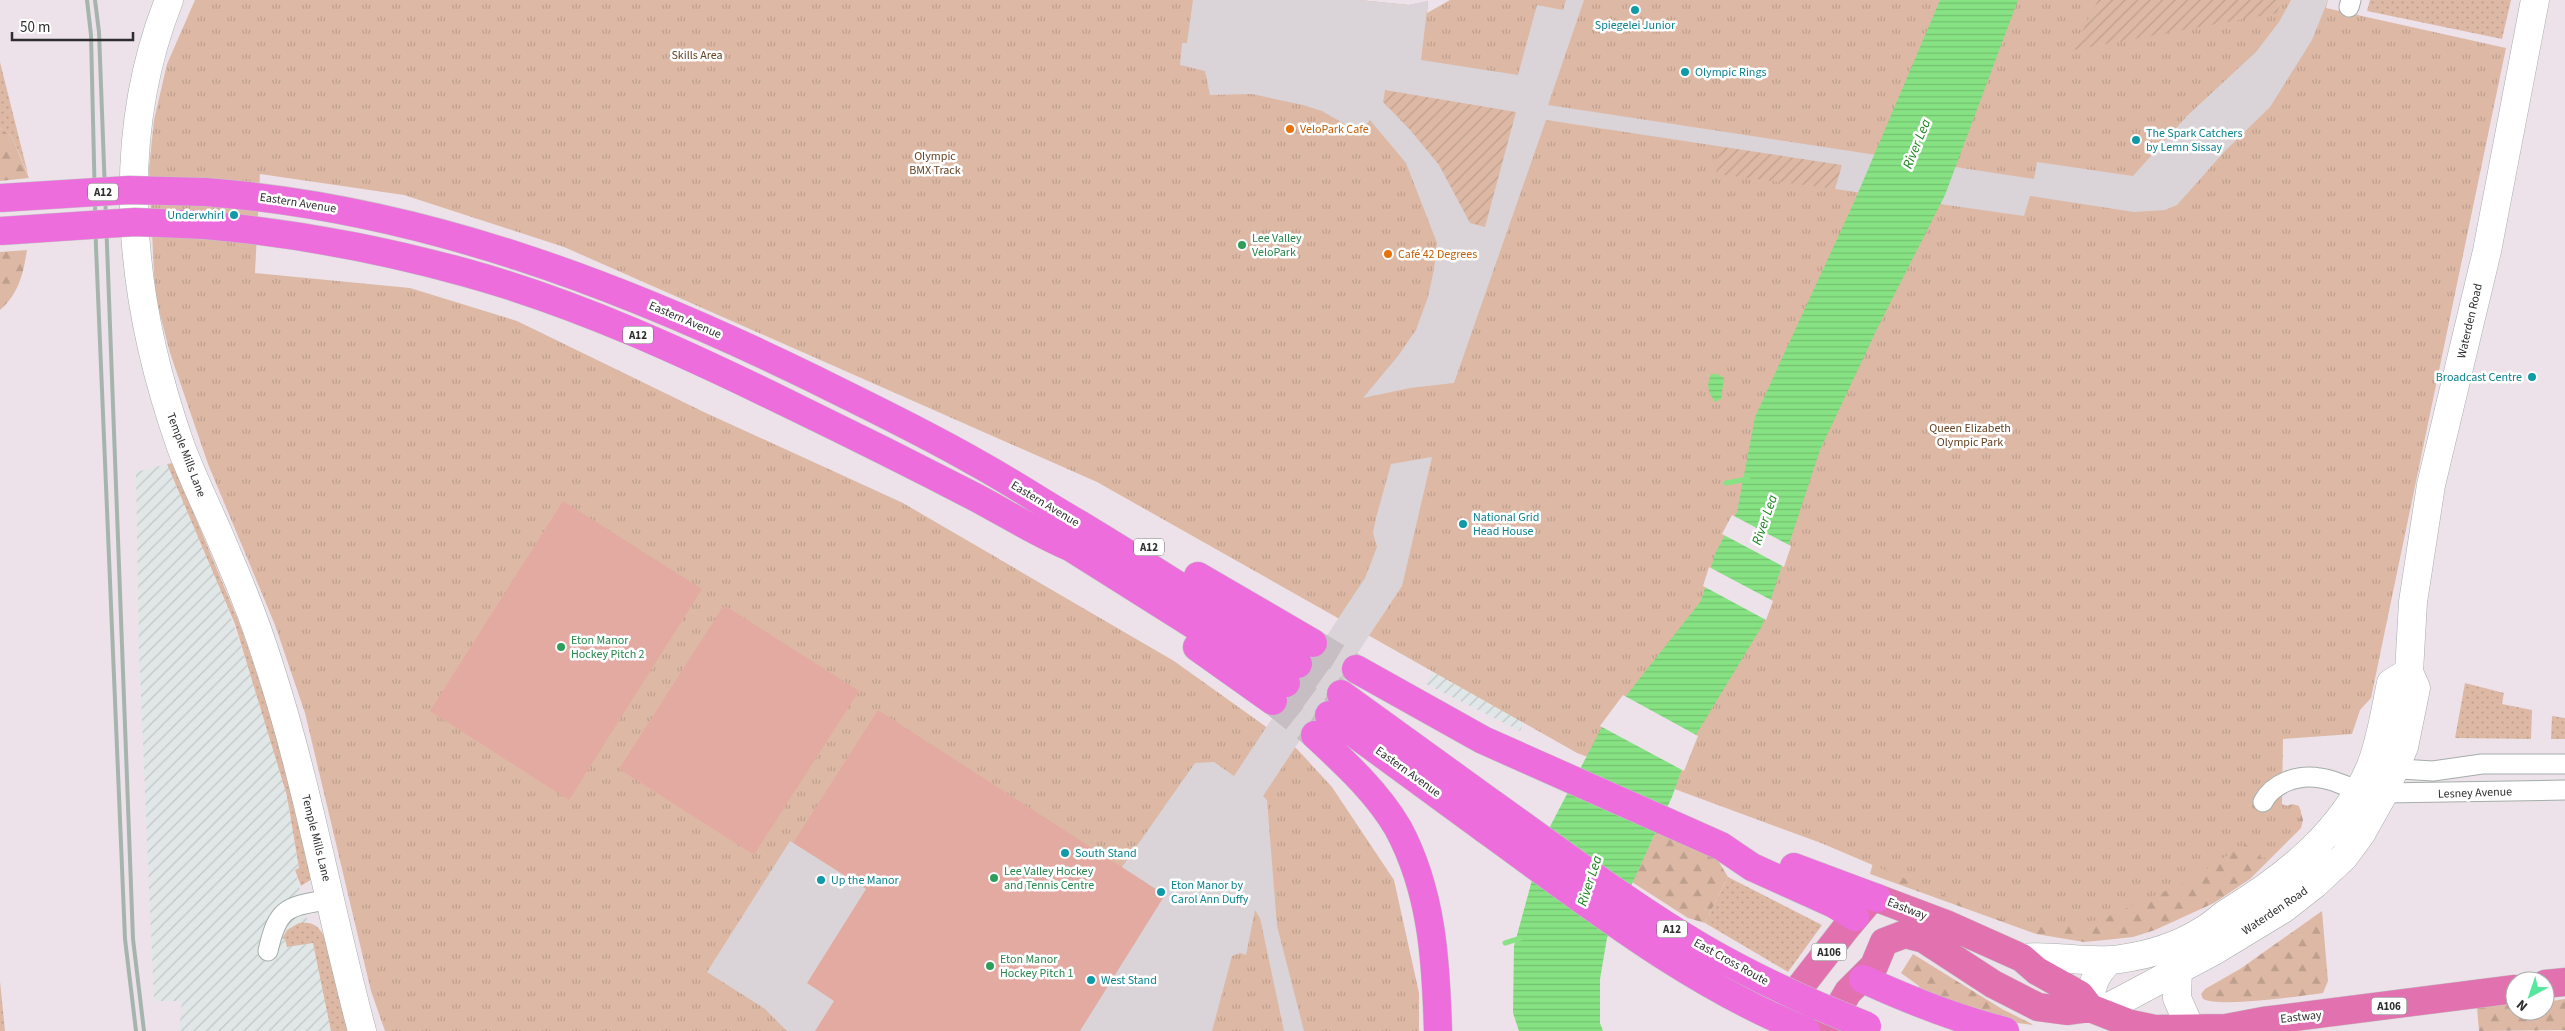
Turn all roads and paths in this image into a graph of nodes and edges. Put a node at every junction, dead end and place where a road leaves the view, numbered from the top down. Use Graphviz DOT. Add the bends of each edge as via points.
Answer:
graph roads {
  1 [pos="169,0"];
  2 [pos="2535,0"];
  3 [pos="0,198"];
  4 [pos="0,231"];
  5 [pos="1356,669"];
  6 [pos="2565,764"];
  7 [pos="2374,775"];
  8 [pos="2565,790"];
  9 [pos="2384,793"];
  10 [pos="2263,802"];
  11 [pos="1489,817"];
  12 [pos="1720,846"];
  13 [pos="330,898"];
  14 [pos="1877,898"];
  15 [pos="1855,916"];
  16 [pos="1879,950"];
  17 [pos="268,951"];
  18 [pos="2022,958"];
  19 [pos="2110,960"];
  20 [pos="2178,969"];
  21 [pos="1864,979"];
  22 [pos="1800,987"];
  23 [pos="2505,990"];
  24 [pos="2096,1009"];
  25 [pos="1875,1028"];
  26 [pos="2192,1030"];
  27 [pos="362,1031"];
  28 [pos="1438,1031"];
  29 [pos="1776,1031"];
  30 [pos="1806,1031"];
  31 [pos="1825,1031"];
  32 [pos="2005,1031"];
  1 -- 13 [label="street, Temple Mills Lane" via="163,35 138,113 133,208 138,277 167,404 182,449 271,671"];
  2 -- 7 [label="street, Waterden Road" via="2487,250 2431,485 2415,585 2409,672 2416,688 2404,747"];
  3 -- 4 [label="highway, Eastern Avenue / A12, bridge" via="130,190 280,199 421,226 547,265 722,335 903,423 977,463 1168,578 1292,673 1154,617 1071,565 1040,534 977,498 790,404 600,319 476,276 308,236 205,225 135,222"];
  5 -- 12 [label="highway" via="1438,717 1532,764"];
  6 -- 7 [label="street, Lesney Avenue" via="2482,764"];
  7 -- 9 [label="street, Waterden Road"];
  7 -- 10 [label="street, Lesney Avenue" via="2292,780 2269,791"];
  7 -- 19 [label="street, Waterden Road" via="2319,843 2271,886 2203,931 2157,952"];
  8 -- 9 [label="street, Lesney Avenue"];
  9 -- 20 [label="street, Waterden Road" via="2353,845 2315,884 2283,909"];
  11 -- 25 [label="highway, East Cross Route / A12, bridge" via="1703,948 1777,987"];
  11 -- 28 [label="highway, Eastern Avenue / A12" via="1328,714 1345,763 1397,828 1420,879 1430,920"];
  11 -- 30 [label="highway, A12, bridge" via="1618,925 1677,963"];
  12 -- 14 [label="highway" via="1758,854"];
  12 -- 15 [label="highway" via="1752,867"];
  13 -- 17 [label="street, Temple Mills Lane" via="285,912 274,925"];
  13 -- 27 [label="street, Temple Mills Lane"];
  14 -- 15 [label="main road, Eastway / A106" via="1868,902"];
  14 -- 18 [label="main road, Eastway / A106"];
  15 -- 16 [label="main road"];
  15 -- 22 [label="main road, Eastway / A106"];
  16 -- 21 [label="main road" via="1874,966"];
  16 -- 24 [label="main road, Eastway / A106" via="1884,942 1906,934 1924,939 2025,1002 2050,1009"];
  18 -- 19 [label="street, Waterden Road" via="2046,956"];
  18 -- 24 [label="main road, Eastway / A106"];
  19 -- 24 [label="street" via="2098,971 2093,983"];
  20 -- 24 [label="street, Waterden Road"];
  20 -- 26 [label="street" via="2177,998"];
  21 -- 22 [label="main road, A106" via="1830,978"];
  21 -- 31 [label="main road" via="1848,992"];
  21 -- 32 [label="highway" via="1906,999 1975,1024"];
  22 -- 29 [label="main road, Eastway / A106"];
  23 -- 26 [label="main road, Eastway / A106"];
  24 -- 26 [label="main road, Eastway / A106" via="2144,1028"];
}
